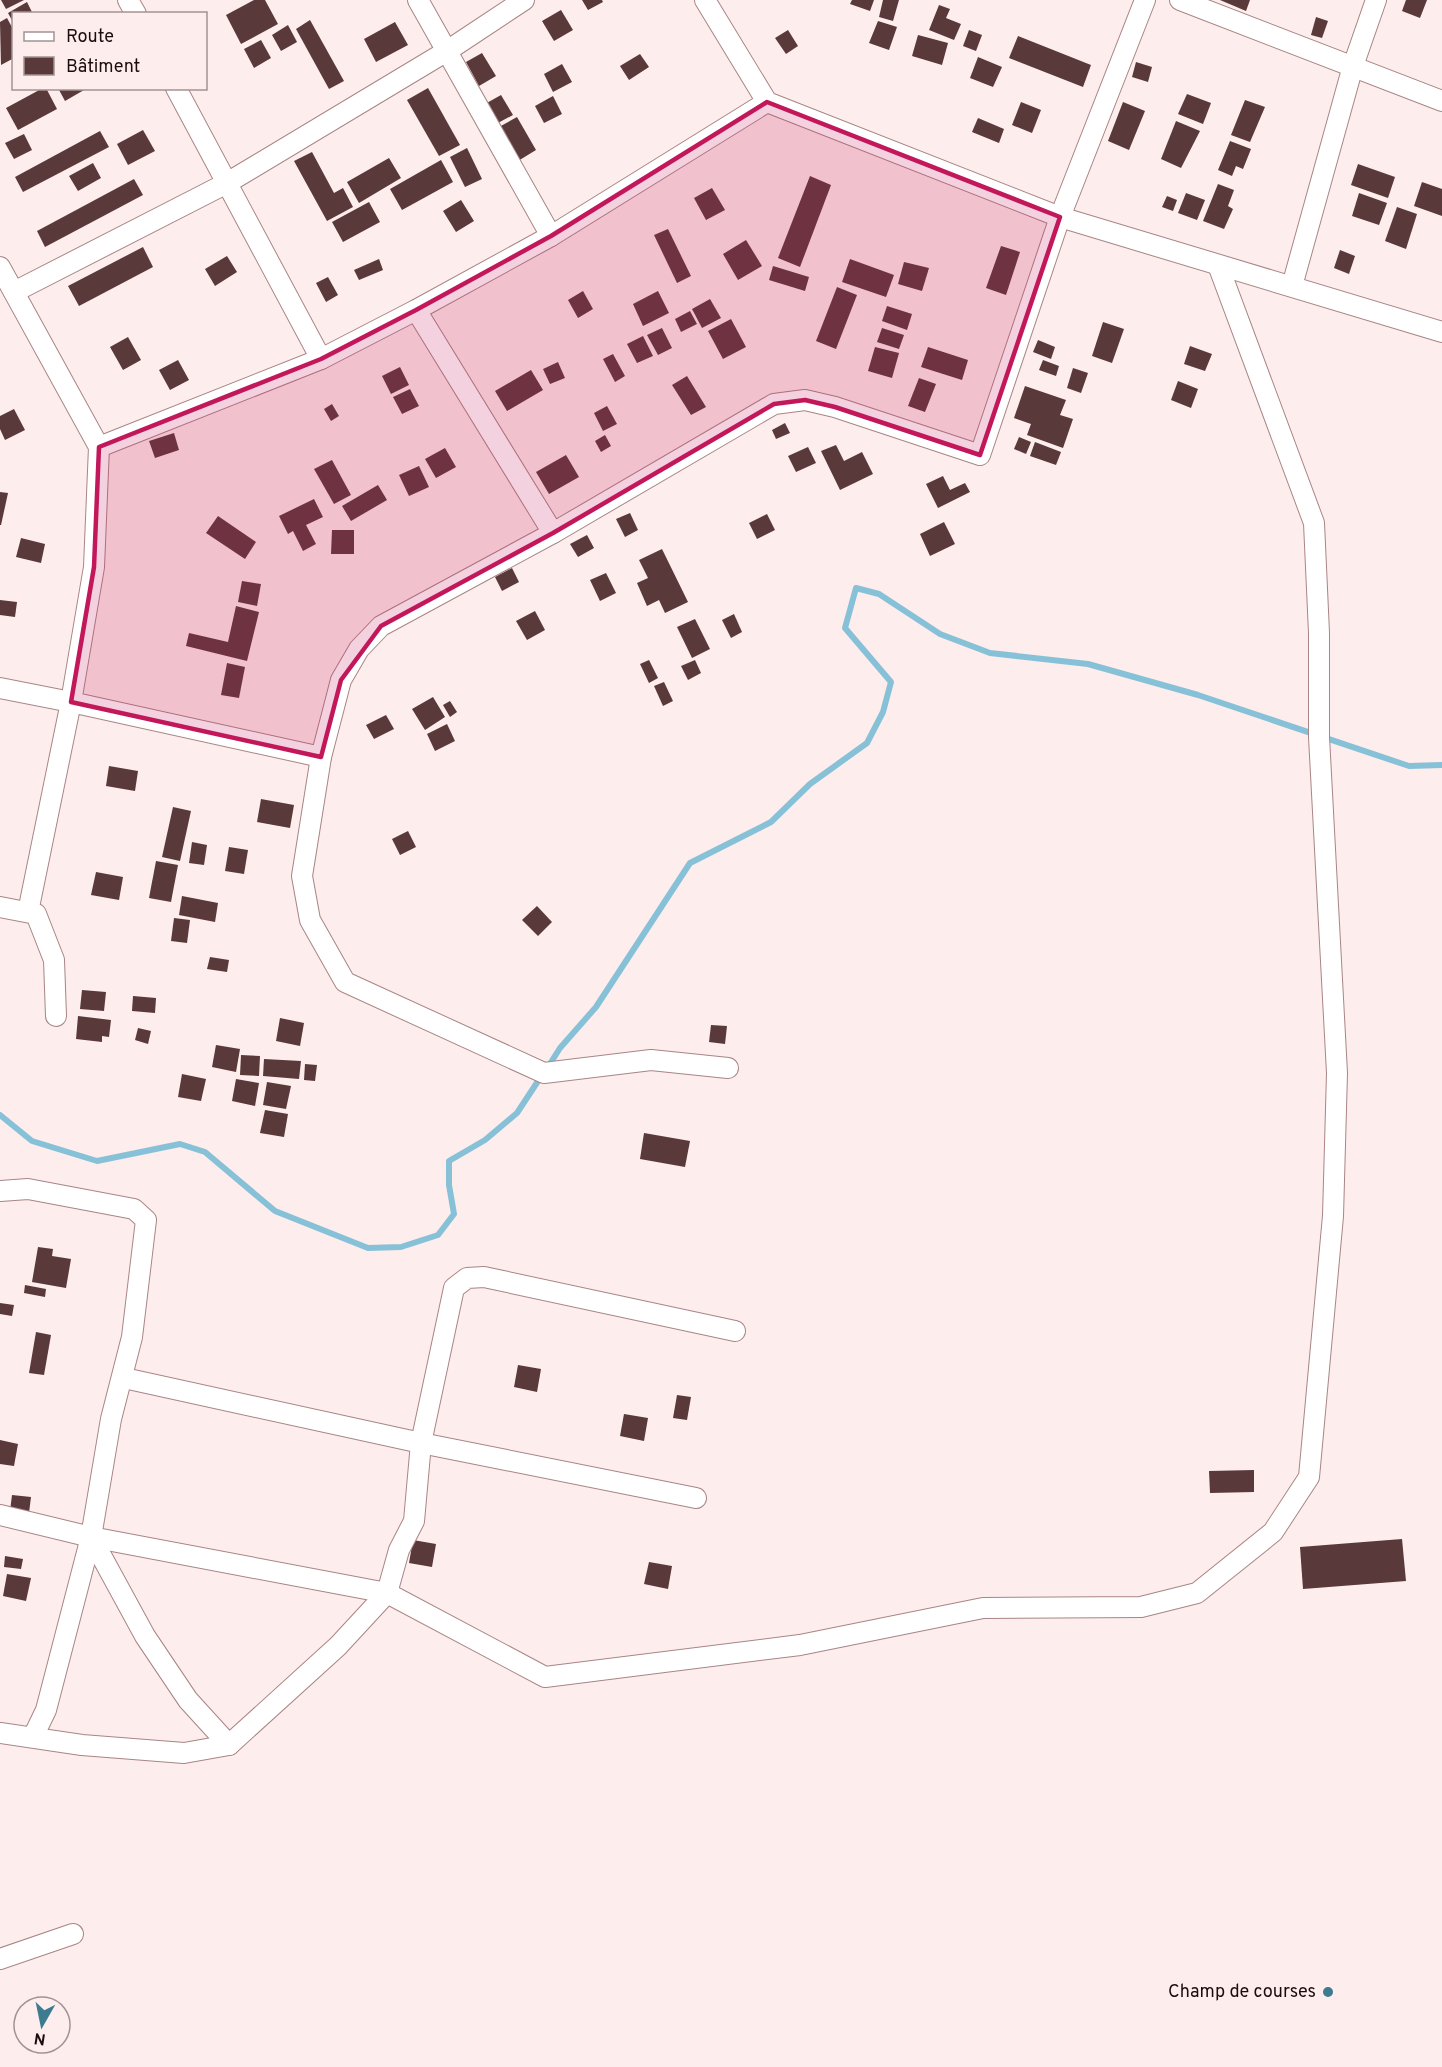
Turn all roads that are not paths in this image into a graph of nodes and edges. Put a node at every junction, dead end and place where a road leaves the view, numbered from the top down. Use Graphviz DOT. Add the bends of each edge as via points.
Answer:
graph roads {
  1 [pos="418,0"];
  2 [pos="524,0"];
  3 [pos="705,0"];
  4 [pos="1144,0"];
  5 [pos="1180,0"];
  6 [pos="1376,0"];
  7 [pos="447,51"];
  8 [pos="1353,66"];
  9 [pos="177,90"];
  10 [pos="1442,101"];
  11 [pos="767,102"];
  12 [pos="227,183"];
  13 [pos="1060,217"];
  14 [pos="551,236"];
  15 [pos="1218,265"];
  16 [pos="0,267"];
  17 [pos="1292,286"];
  18 [pos="14,292"];
  19 [pos="416,310"];
  20 [pos="1442,332"];
  21 [pos="321,359"];
  22 [pos="99,447"];
  23 [pos="553,533"];
  24 [pos="0,688"];
  25 [pos="71,702"];
  26 [pos="321,757"];
  27 [pos="0,907"];
  28 [pos="28,912"];
  29 [pos="56,1016"];
  30 [pos="729,1068"];
  31 [pos="0,1191"];
  32 [pos="735,1331"];
  33 [pos="124,1378"];
  34 [pos="421,1443"];
  35 [pos="696,1498"];
  36 [pos="0,1515"];
  37 [pos="91,1537"];
  38 [pos="387,1593"];
  39 [pos="0,1733"];
  40 [pos="33,1737"];
  41 [pos="229,1745"];
  42 [pos="72,1934"];
  43 [pos="0,1959"];
  1 -- 7 [label="street"];
  2 -- 7 [label="street"];
  3 -- 11 [label="street"];
  4 -- 13 [label="street"];
  5 -- 8 [label="street"];
  6 -- 8 [label="street"];
  7 -- 12 [label="street"];
  7 -- 14 [label="street"];
  8 -- 10 [label="street"];
  8 -- 17 [label="street"];
  9 -- 12 [label="street"];
  11 -- 13 [label="street"];
  11 -- 14 [label="street"];
  12 -- 18 [label="street"];
  12 -- 21 [label="street"];
  13 -- 15 [label="street"];
  13 -- 23 [label="street" via="980,455 835,407 805,400 774,404"];
  14 -- 19 [label="street"];
  15 -- 17 [label="street"];
  15 -- 38 [label="street" via="1314,523 1319,737 1336,1073 1333,1216 1309,1477 1273,1532 1197,1593 1141,1607 983,1608 800,1645 545,1677"];
  16 -- 18 [label="street"];
  17 -- 20 [label="street"];
  18 -- 22 [label="street"];
  19 -- 21 [label="street"];
  19 -- 23 [label="street"];
  21 -- 22 [label="street"];
  22 -- 25 [label="street" via="94,567"];
  23 -- 26 [label="street" via="381,626 359,649 341,680"];
  24 -- 25 [label="street"];
  25 -- 26 [label="street"];
  25 -- 28 [label="street"];
  26 -- 30 [label="street" via="302,876 310,920 345,982 544,1073 651,1060"];
  27 -- 28 [label="street"];
  28 -- 29 [label="street" via="36,914 54,960"];
  31 -- 33 [label="street" via="28,1189 134,1209 146,1220"];
  32 -- 34 [label="street" via="484,1277 467,1278 454,1288"];
  33 -- 34 [label="street"];
  33 -- 37 [label="street" via="111,1419"];
  34 -- 35 [label="street"];
  34 -- 38 [label="street" via="414,1521 399,1550"];
  36 -- 37 [label="street"];
  37 -- 38 [label="street"];
  37 -- 40 [label="street" via="46,1710"];
  37 -- 41 [label="street" via="145,1636 188,1700"];
  38 -- 41 [label="street" via="338,1646"];
  39 -- 40 [label="street"];
  40 -- 41 [label="street" via="184,1753"];
  42 -- 43 [label="street"];
}
